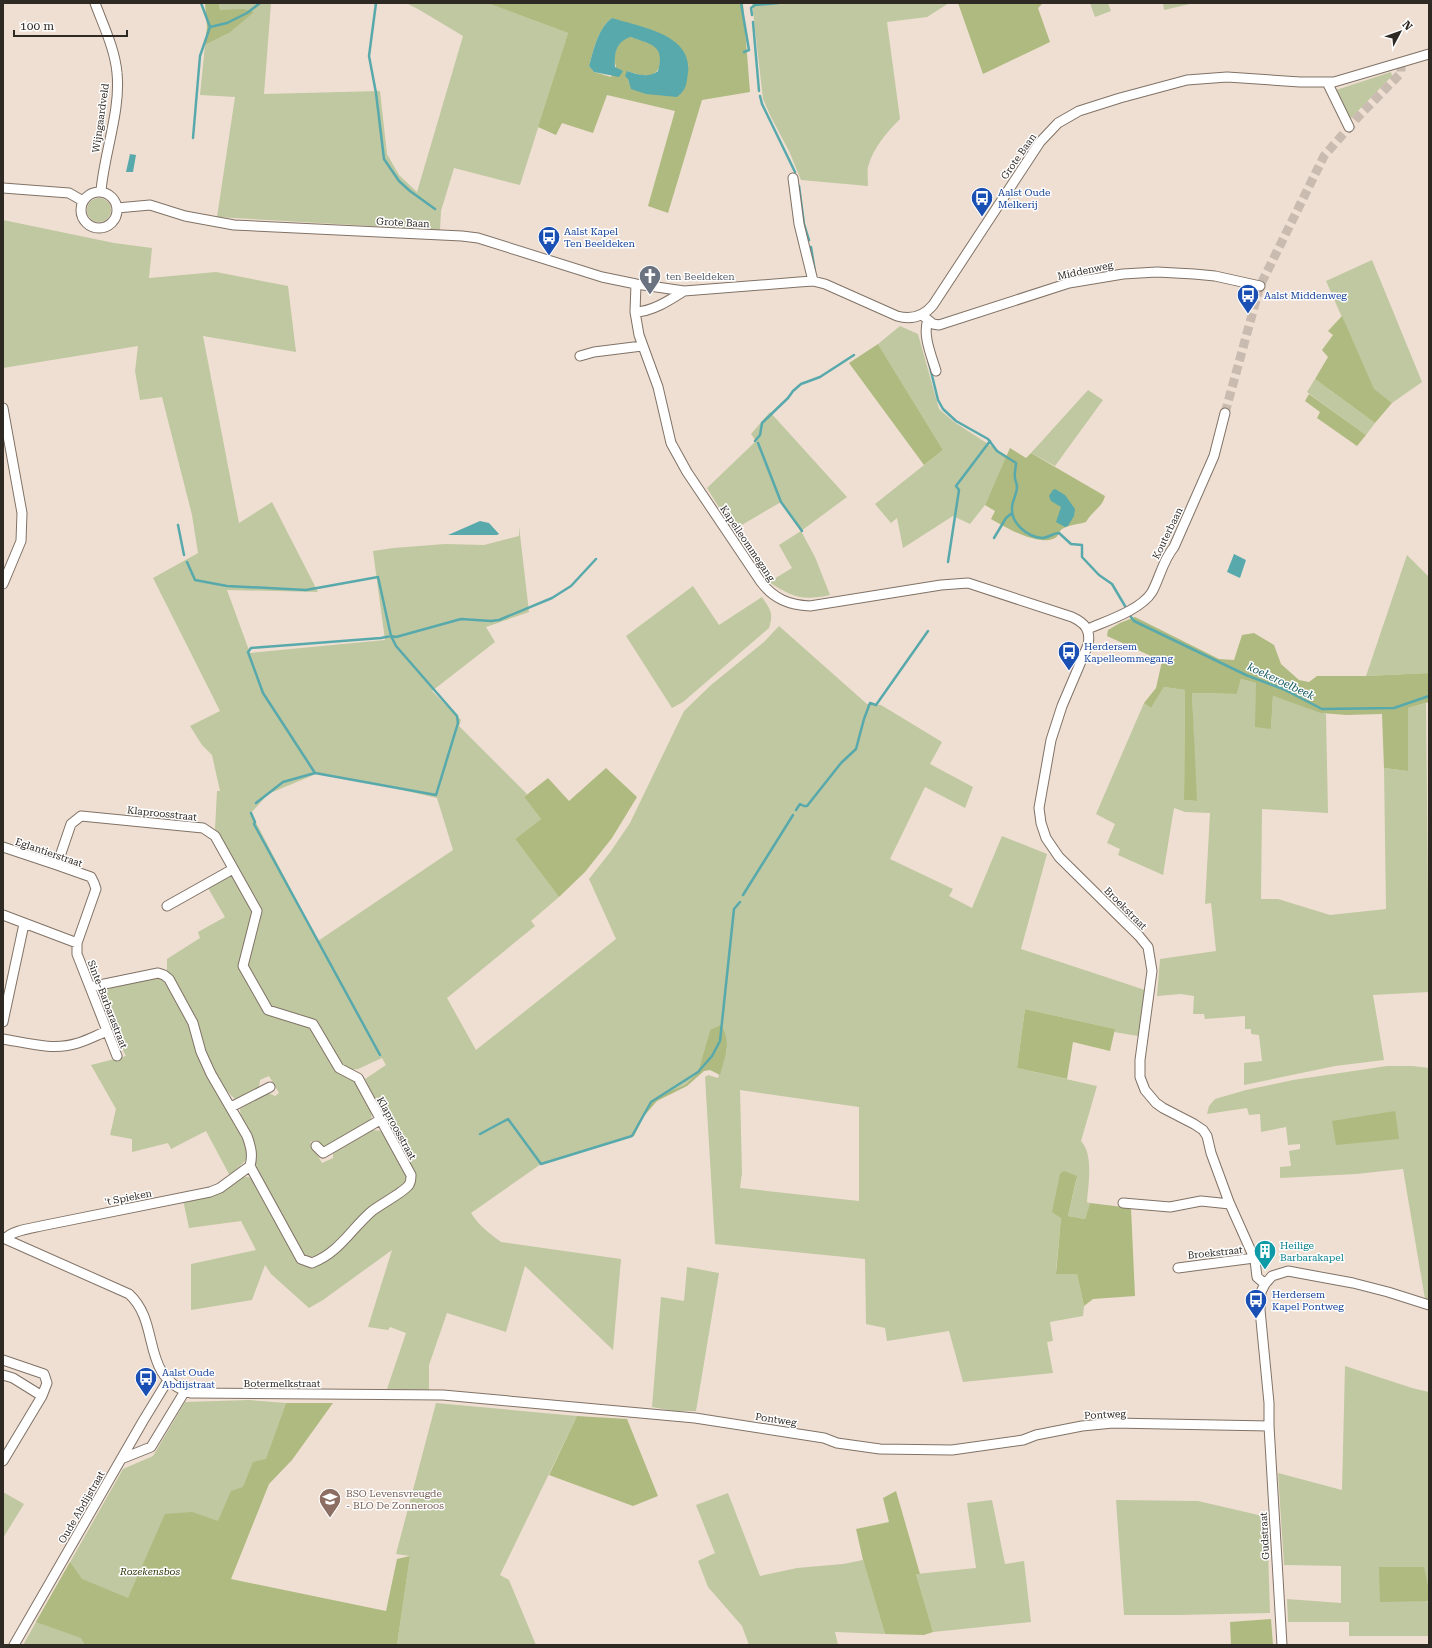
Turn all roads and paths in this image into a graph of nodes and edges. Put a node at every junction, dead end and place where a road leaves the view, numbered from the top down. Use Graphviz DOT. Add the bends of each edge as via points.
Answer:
graph roads {
  1 [pos="95,3"];
  2 [pos="1429,54"];
  3 [pos="1327,82"];
  4 [pos="1349,127"];
  5 [pos="793,178"];
  6 [pos="3,188"];
  7 [pos="100,191"];
  8 [pos="83,201"];
  9 [pos="117,208"];
  10 [pos="812,281"];
  11 [pos="636,284"];
  12 [pos="1260,286"];
  13 [pos="684,290"];
  14 [pos="635,312"];
  15 [pos="925,318"];
  16 [pos="642,346"];
  17 [pos="580,356"];
  18 [pos="936,372"];
  19 [pos="3,408"];
  20 [pos="1226,413"];
  21 [pos="3,584"];
  22 [pos="1088,629"];
  23 [pos="3,847"];
  24 [pos="57,865"];
  25 [pos="233,869"];
  26 [pos="167,906"];
  27 [pos="3,915"];
  28 [pos="24,924"];
  29 [pos="77,943"];
  30 [pos="90,987"];
  31 [pos="3,1022"];
  32 [pos="107,1031"];
  33 [pos="3,1039"];
  34 [pos="117,1056"];
  35 [pos="270,1087"];
  36 [pos="231,1107"];
  37 [pos="380,1120"];
  38 [pos="316,1146"];
  39 [pos="250,1166"];
  40 [pos="1123,1203"];
  41 [pos="1230,1204"];
  42 [pos="4,1239"];
  43 [pos="1254,1258"];
  44 [pos="1178,1268"];
  45 [pos="1265,1284"];
  46 [pos="1429,1305"];
  47 [pos="3,1360"];
  48 [pos="3,1376"];
  49 [pos="168,1380"];
  50 [pos="185,1391"];
  51 [pos="42,1396"];
  52 [pos="633,1412"];
  53 [pos="1268,1426"];
  54 [pos="121,1459"];
  55 [pos="3,1461"];
  56 [pos="14,1645"];
  57 [pos="1282,1645"];
  1 -- 7 [label="street, Wijngaardveld" via="112,49 117,73 116,104"];
  2 -- 3 [label="street, Grote Baan" via="1349,79"];
  3 -- 4 [label="street"];
  3 -- 15 [label="street, Grote Baan" via="1227,77 1186,80 1080,111 1058,123 1040,142"];
  5 -- 10 [label="street" via="799,224"];
  6 -- 8 [label="street" via="69,192"];
  7 -- 8 [label="street" via="93,192"];
  7 -- 9 [label="street" via="114,200"];
  8 -- 9 [label="street" via="81,216 84,222 95,228 112,223"];
  9 -- 11 [label="street, Grote Baan" via="150,205 185,216 234,225 478,238 602,277"];
  10 -- 13 [label="street, Grote Baan"];
  10 -- 15 [label="street, Grote Baan" via="825,284 897,316"];
  11 -- 13 [label="street, Grote Baan"];
  11 -- 14 [label="street, Kapelleommegang"];
  12 -- 15 [label="street, Middenweg" via="1194,274 1123,274 1069,283 939,325"];
  13 -- 14 [label="street, Grote Baan" via="672,299 644,312"];
  14 -- 16 [label="street, Kapelleommegang"];
  15 -- 18 [label="street"];
  16 -- 17 [label="street"];
  16 -- 22 [label="street, Kapelleommegang" via="658,387 675,452 761,582 774,596 789,603 810,606 968,583 1072,617"];
  19 -- 21 [label="street" via="22,513 21,541"];
  20 -- 22 [label="street, Kouterbaan" via="1214,456 1151,593 1138,605"];
  22 -- 41 [label="street, Broekstraat" via="1088,645 1060,711 1051,740 1039,808 1041,823 1046,838 1059,857 1148,947 1152,971 1140,1077 1145,1090 1156,1103 1203,1130"];
  23 -- 24 [label="street, Eglantierstraat"];
  24 -- 25 [label="street, Klaproosstraat" via="71,824 81,816 203,828 215,836"];
  24 -- 29 [label="street, Eglantierstraat" via="91,878 96,889"];
  25 -- 26 [label="street"];
  25 -- 37 [label="street, Klaproosstraat" via="257,911 243,966 268,1010 313,1024 339,1068 358,1078"];
  27 -- 28 [label="street"];
  28 -- 29 [label="street"];
  28 -- 31 [label="street"];
  29 -- 30 [label="street, Sinte-Barbarastraat" via="77,954"];
  30 -- 32 [label="street, Sinte-Barbarastraat"];
  30 -- 36 [label="street" via="158,973 169,979 193,1023 201,1052 211,1074"];
  32 -- 33 [label="street" via="77,1044 58,1046"];
  32 -- 34 [label="street, Sinte-Barbarastraat"];
  35 -- 36 [label="street"];
  36 -- 39 [label="street" via="251,1147"];
  37 -- 38 [label="street" via="323,1152"];
  37 -- 39 [label="street, Klaproosstraat" via="411,1175 410,1182 406,1188 370,1212 339,1247 312,1263 298,1255"];
  39 -- 42 [label="street, 't Spieken" via="220,1188 210,1192 41,1226"];
  40 -- 41 [label="street" via="1170,1207 1201,1201"];
  41 -- 43 [label="street, Broekstraat"];
  42 -- 49 [label="street, Botermelkstraat" via="129,1294 145,1316 158,1368"];
  43 -- 44 [label="street, Broekstraat"];
  43 -- 45 [label="street, Broekstraat" via="1258,1277"];
  45 -- 46 [label="street" via="1272,1276 1288,1271 1353,1283"];
  45 -- 53 [label="street" via="1261,1292 1260,1310 1269,1403"];
  47 -- 51 [label="street" via="44,1374 47,1383"];
  48 -- 51 [label="street" via="13,1378"];
  49 -- 50 [label="street, Botermelkstraat"];
  49 -- 54 [label="street, Oude Abdijstraat"];
  50 -- 52 [label="street, Botermelkstraat" via="199,1394 443,1395"];
  50 -- 54 [label="street" via="151,1447"];
  51 -- 55 [label="street"];
  52 -- 53 [label="street, Pontweg" via="750,1426 880,1449 917,1451 952,1450 1023,1440 1082,1426 1113,1423"];
  53 -- 57 [label="street, Gudstraat"];
  54 -- 56 [label="street, Oude Abdijstraat"];
}
